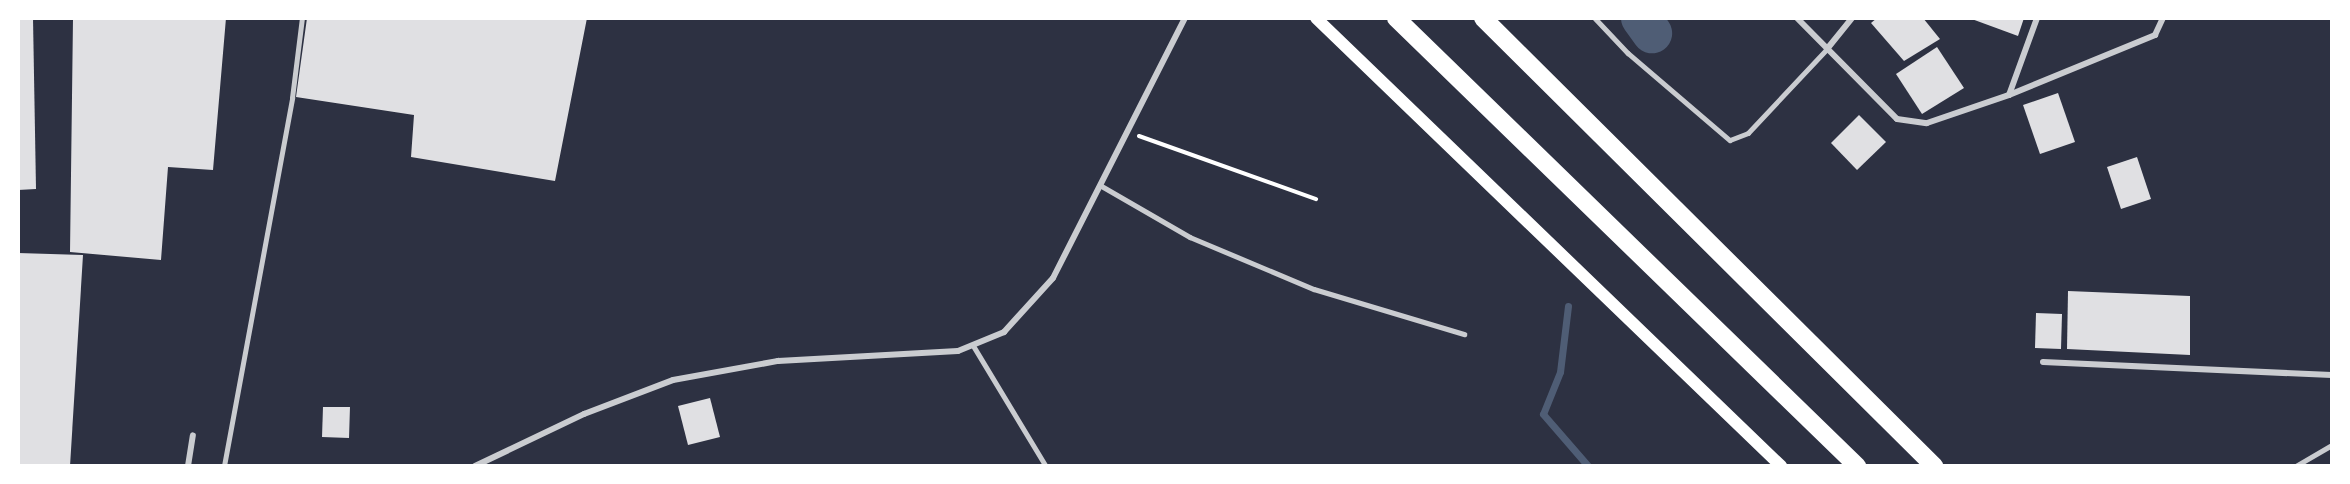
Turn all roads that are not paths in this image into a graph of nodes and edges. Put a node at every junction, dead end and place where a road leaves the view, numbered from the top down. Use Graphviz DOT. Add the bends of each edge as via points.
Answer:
graph roads {
  1 [pos="302,18"];
  2 [pos="1185,18"];
  3 [pos="1316,18"];
  4 [pos="1396,18"];
  5 [pos="1483,18"];
  6 [pos="1595,18"];
  7 [pos="1797,18"];
  8 [pos="1852,18"];
  9 [pos="2037,18"];
  10 [pos="2163,18"];
  11 [pos="1827,49"];
  12 [pos="2009,95"];
  13 [pos="1100,185"];
  14 [pos="1464,334"];
  15 [pos="973,345"];
  16 [pos="2043,362"];
  17 [pos="2332,375"];
  18 [pos="193,435"];
  19 [pos="2332,445"];
  20 [pos="188,466"];
  21 [pos="224,466"];
  22 [pos="475,466"];
  23 [pos="1046,466"];
  24 [pos="1781,466"];
  25 [pos="1857,466"];
  26 [pos="1934,466"];
  27 [pos="2296,466"];
  1 -- 21 [label="lane" via="292,98"];
  2 -- 13 [label="street"];
  3 -- 24 [label="main road"];
  4 -- 25 [label="highway"];
  5 -- 26 [label="highway"];
  6 -- 11 [label="lane" via="1628,53 1730,140 1748,133"];
  7 -- 11 [label="street"];
  8 -- 11 [label="street"];
  9 -- 12 [label="street"];
  10 -- 12 [label="street" via="2155,35"];
  11 -- 12 [label="street" via="1897,119 1927,123"];
  13 -- 14 [label="lane" via="1190,237 1314,289"];
  13 -- 15 [label="street" via="1053,278 1004,332"];
  15 -- 22 [label="street" via="958,351 778,361 673,380 584,414"];
  15 -- 23 [label="lane"];
  16 -- 17 [label="street"];
  18 -- 20 [label="street"];
  19 -- 27 [label="lane"];
}
